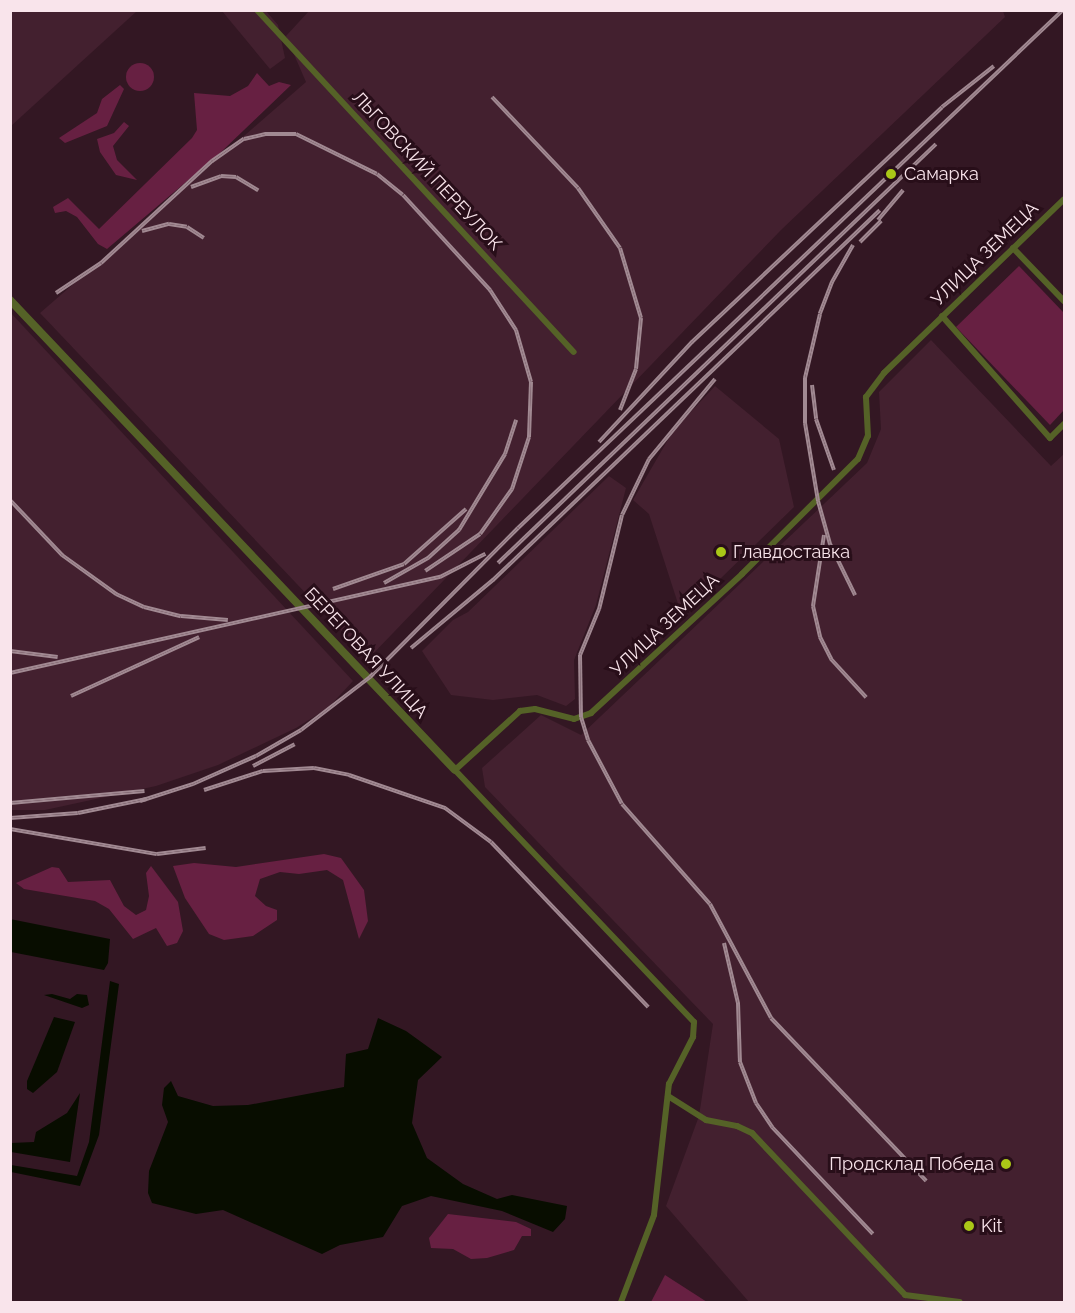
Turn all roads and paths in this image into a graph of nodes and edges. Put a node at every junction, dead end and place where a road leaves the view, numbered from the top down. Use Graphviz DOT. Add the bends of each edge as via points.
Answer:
graph roads {
  1 [pos="257,10"];
  2 [pos="1065,199"];
  3 [pos="1013,248"];
  4 [pos="10,300"];
  5 [pos="1065,301"];
  6 [pos="942,316"];
  7 [pos="574,352"];
  8 [pos="1065,424"];
  9 [pos="455,770"];
  10 [pos="668,1096"];
  11 [pos="621,1302"];
  12 [pos="960,1302"];
  1 -- 7 [label="street, ЛЬГОВСКИЙ ПЕРЕУЛОК"];
  2 -- 3 [label="street, УЛИЦА ЗЕМЕЦА"];
  3 -- 5 [label="street"];
  3 -- 6 [label="street, УЛИЦА ЗЕМЕЦА"];
  4 -- 9 [label="street, БЕРЕГОВАЯ УЛИЦА"];
  6 -- 8 [label="street" via="1050,438"];
  6 -- 9 [label="street, УЛИЦА ЗЕМЕЦА" via="866,397 868,436 858,459 627,682 581,717 520,711"];
  9 -- 10 [label="street, БЕРЕГОВАЯ УЛИЦА" via="689,1014 696,1029 671,1072"];
  10 -- 11 [label="street" via="654,1215"];
  10 -- 12 [label="street" via="706,1120 752,1133 905,1295"];
}
